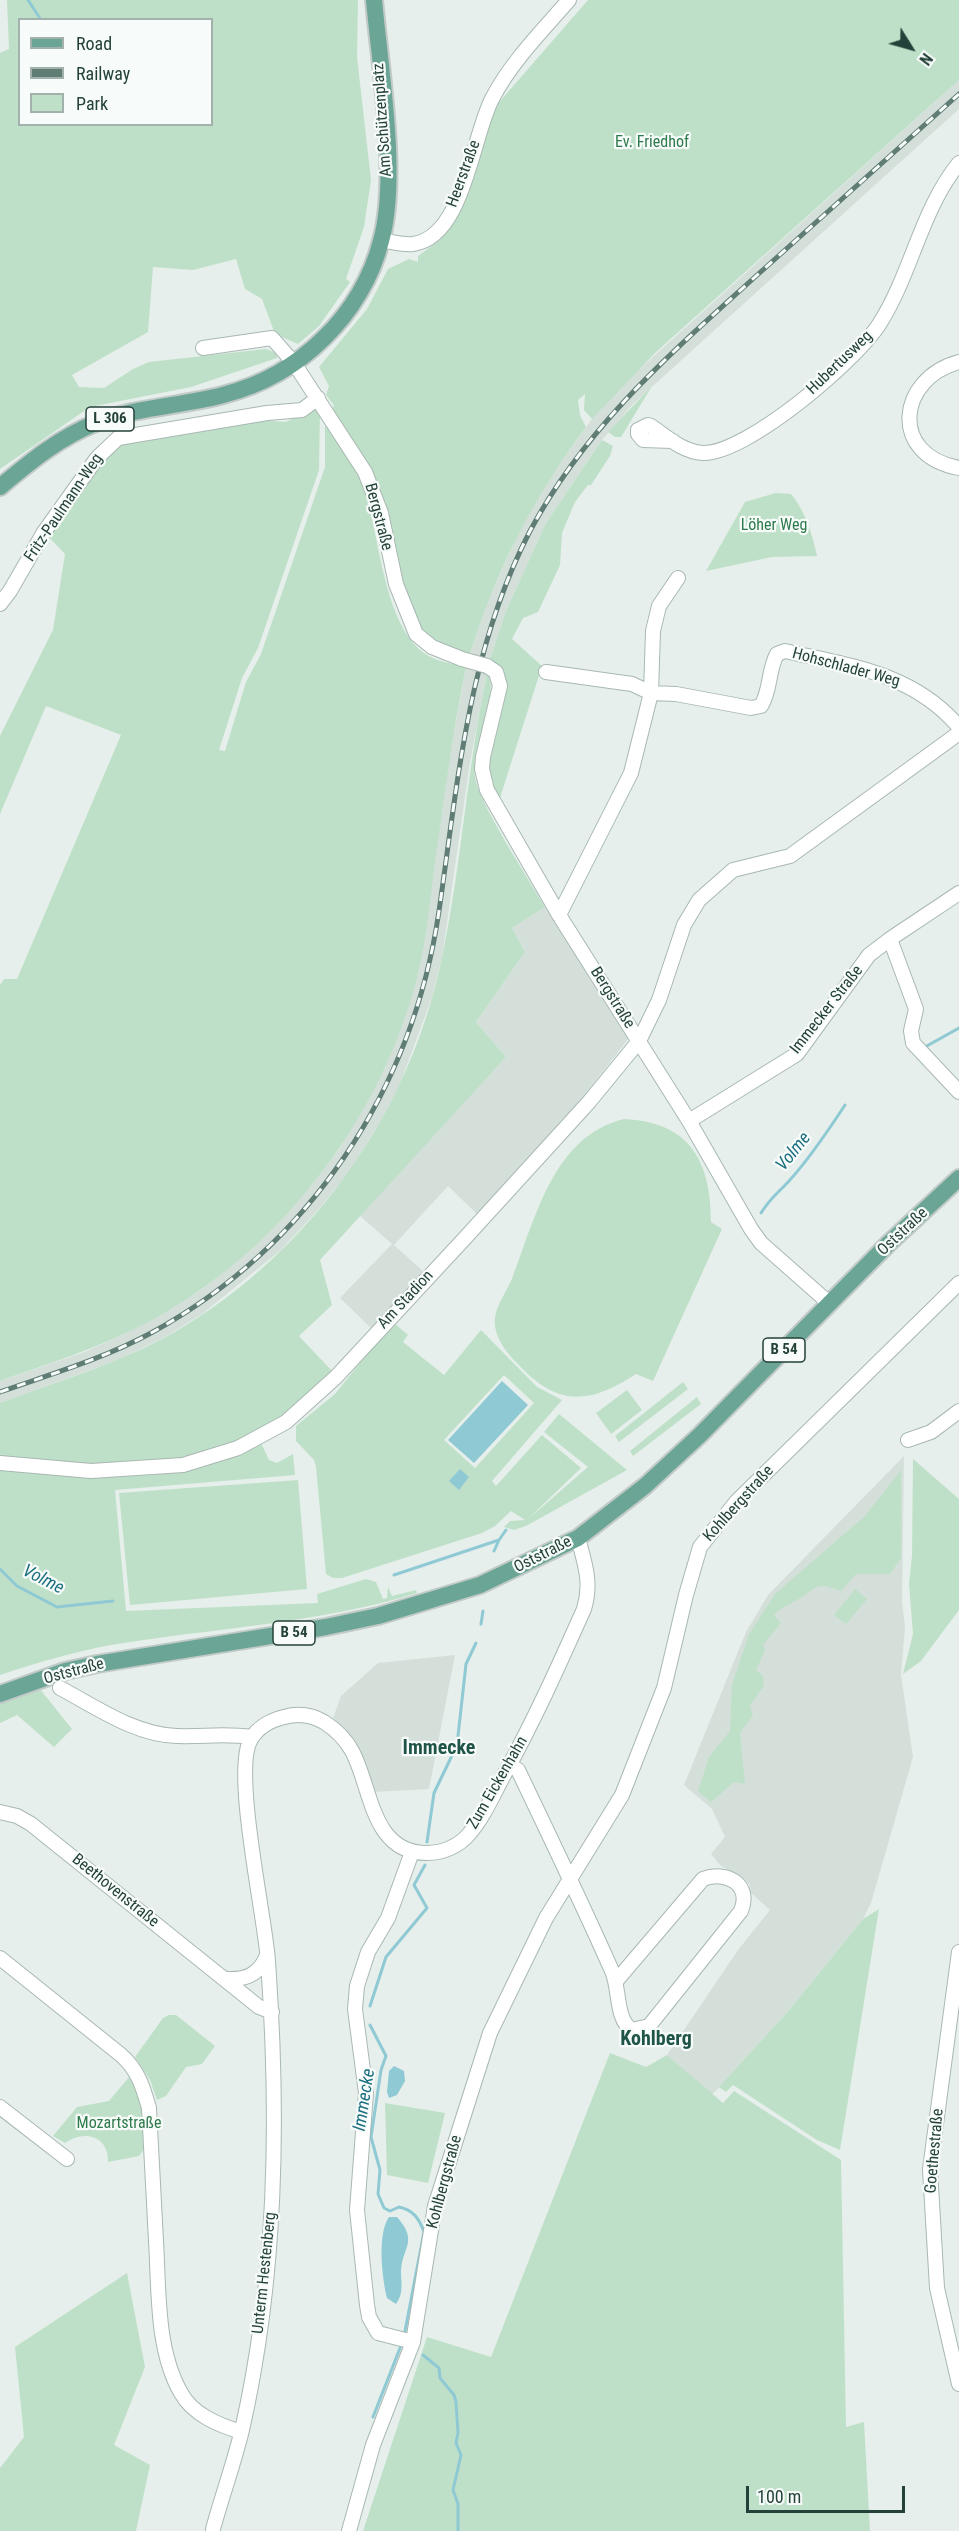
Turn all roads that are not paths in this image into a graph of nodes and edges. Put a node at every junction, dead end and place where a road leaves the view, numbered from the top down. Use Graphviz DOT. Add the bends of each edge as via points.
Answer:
graph roads {
  1 [pos="374,0"];
  2 [pos="569,0"];
  3 [pos="959,163"];
  4 [pos="382,240"];
  5 [pos="203,348"];
  6 [pos="294,363"];
  7 [pos="959,363"];
  8 [pos="318,398"];
  9 [pos="673,441"];
  10 [pos="959,468"];
  11 [pos="0,487"];
  12 [pos="678,578"];
  13 [pos="0,604"];
  14 [pos="546,672"];
  15 [pos="651,693"];
  16 [pos="959,727"];
  17 [pos="959,733"];
  18 [pos="959,893"];
  19 [pos="560,915"];
  20 [pos="890,939"];
  21 [pos="639,1041"];
  22 [pos="959,1092"];
  23 [pos="689,1121"];
  24 [pos="959,1178"];
  25 [pos="959,1283"];
  26 [pos="829,1303"];
  27 [pos="959,1411"];
  28 [pos="908,1440"];
  29 [pos="0,1463"];
  30 [pos="578,1538"];
  31 [pos="60,1688"];
  32 [pos="0,1694"];
  33 [pos="252,1737"];
  34 [pos="510,1765"];
  35 [pos="0,1812"];
  36 [pos="412,1852"];
  37 [pos="569,1881"];
  38 [pos="267,1952"];
  39 [pos="959,1952"];
  40 [pos="0,1958"];
  41 [pos="226,1979"];
  42 [pos="617,1980"];
  43 [pos="272,2012"];
  44 [pos="0,2107"];
  45 [pos="67,2159"];
  46 [pos="413,2342"];
  47 [pos="959,2384"];
  48 [pos="241,2432"];
  49 [pos="213,2529"];
  50 [pos="349,2531"];
  1 -- 4 [label="main road, Am Schützenplatz / L 306" via="388,182"];
  2 -- 4 [label="street, Heerstraße" via="503,79 492,98 459,198 440,230 415,243"];
  3 -- 9 [label="street, Hubertusweg" via="934,203 880,323 828,380 723,450 693,452"];
  4 -- 6 [label="main road, L 306" via="348,311 320,343"];
  5 -- 6 [label="street" via="272,338"];
  6 -- 8 [label="street, Bergstraße"];
  6 -- 11 [label="main road, L 306" via="231,393 100,422 64,438"];
  7 -- 10 [label="street" via="942,367 929,377 913,402 910,427 922,453"];
  8 -- 13 [label="street, Fritz-Paulmann-Weg" via="302,410 118,438 78,483"];
  8 -- 19 [label="street, Bergstraße, bridge" via="356,454 374,492 393,574 416,634 442,653 496,672 500,686 483,758 484,781"];
  12 -- 15 [label="street" via="659,606 653,631"];
  14 -- 15 [label="street, Hohschlader Weg" via="632,684"];
  15 -- 16 [label="street, Hohschlader Weg" via="752,708 761,706 772,664 777,654 785,651 900,680 928,698"];
  15 -- 19 [label="street" via="631,773"];
  17 -- 21 [label="street" via="790,856 733,870 716,883 699,900 684,925 659,1000"];
  18 -- 20 [label="street, Immecker Straße"];
  19 -- 21 [label="street, Bergstraße"];
  20 -- 22 [label="street" via="916,1009 911,1030 913,1043"];
  20 -- 23 [label="street, Immecker Straße" via="869,956 797,1054"];
  21 -- 23 [label="street, Bergstraße"];
  21 -- 29 [label="street, Am Stadion" via="465,1238 336,1377 286,1422 264,1436 183,1465 118,1471"];
  23 -- 26 [label="street, Bergstraße" via="761,1243"];
  24 -- 26 [label="main road, Oststraße / B 54"];
  25 -- 37 [label="street, Kohlbergstraße" via="754,1484 706,1538 696,1559 664,1688 646,1740 622,1794"];
  26 -- 30 [label="main road, Oststraße / B 54" via="700,1435 645,1486"];
  27 -- 28 [label="street" via="931,1432"];
  30 -- 32 [label="main road, Oststraße / B 54" via="480,1585 428,1603 326,1627 97,1664"];
  30 -- 34 [label="street, Zum Eickenhahn" via="589,1577 584,1609"];
  31 -- 33 [label="street" via="121,1721 154,1732"];
  33 -- 36 [label="street" via="274,1719 291,1715 306,1715 330,1727 352,1751 378,1821 394,1842"];
  33 -- 38 [label="street, Unterm Hestenberg" via="246,1751 244,1788"];
  34 -- 36 [label="street, Zum Eickenhahn" via="480,1818 461,1842 443,1851"];
  34 -- 37 [label="street" via="518,1770"];
  35 -- 41 [label="street, Beethovenstraße" via="31,1824"];
  36 -- 46 [label="street" via="396,1899 364,1961 355,2009 366,2093 357,2210 368,2311 378,2333"];
  37 -- 42 [label="street"];
  37 -- 46 [label="street, Kohlbergstraße" via="546,1918 490,2033 435,2206"];
  38 -- 41 [label="street" via="255,1974"];
  38 -- 43 [label="street, Unterm Hestenberg"];
  39 -- 47 [label="street, Goethestraße" via="930,2169 937,2288"];
  40 -- 48 [label="street" via="121,2055 142,2083 149,2108 158,2278 171,2371 192,2407"];
  41 -- 43 [label="street" via="259,2007"];
  42 -- 42 [label="street" via="620,2009 627,2027 632,2030 649,2025 741,1911 745,1902 737,1883 715,1874 703,1878"];
  43 -- 48 [label="street, Unterm Hestenberg" via="276,2136 269,2239 263,2308"];
  44 -- 45 [label="street"];
  46 -- 50 [label="street, Kohlbergstraße" via="373,2445"];
  48 -- 49 [label="street, Unterm Hestenberg"];
}
